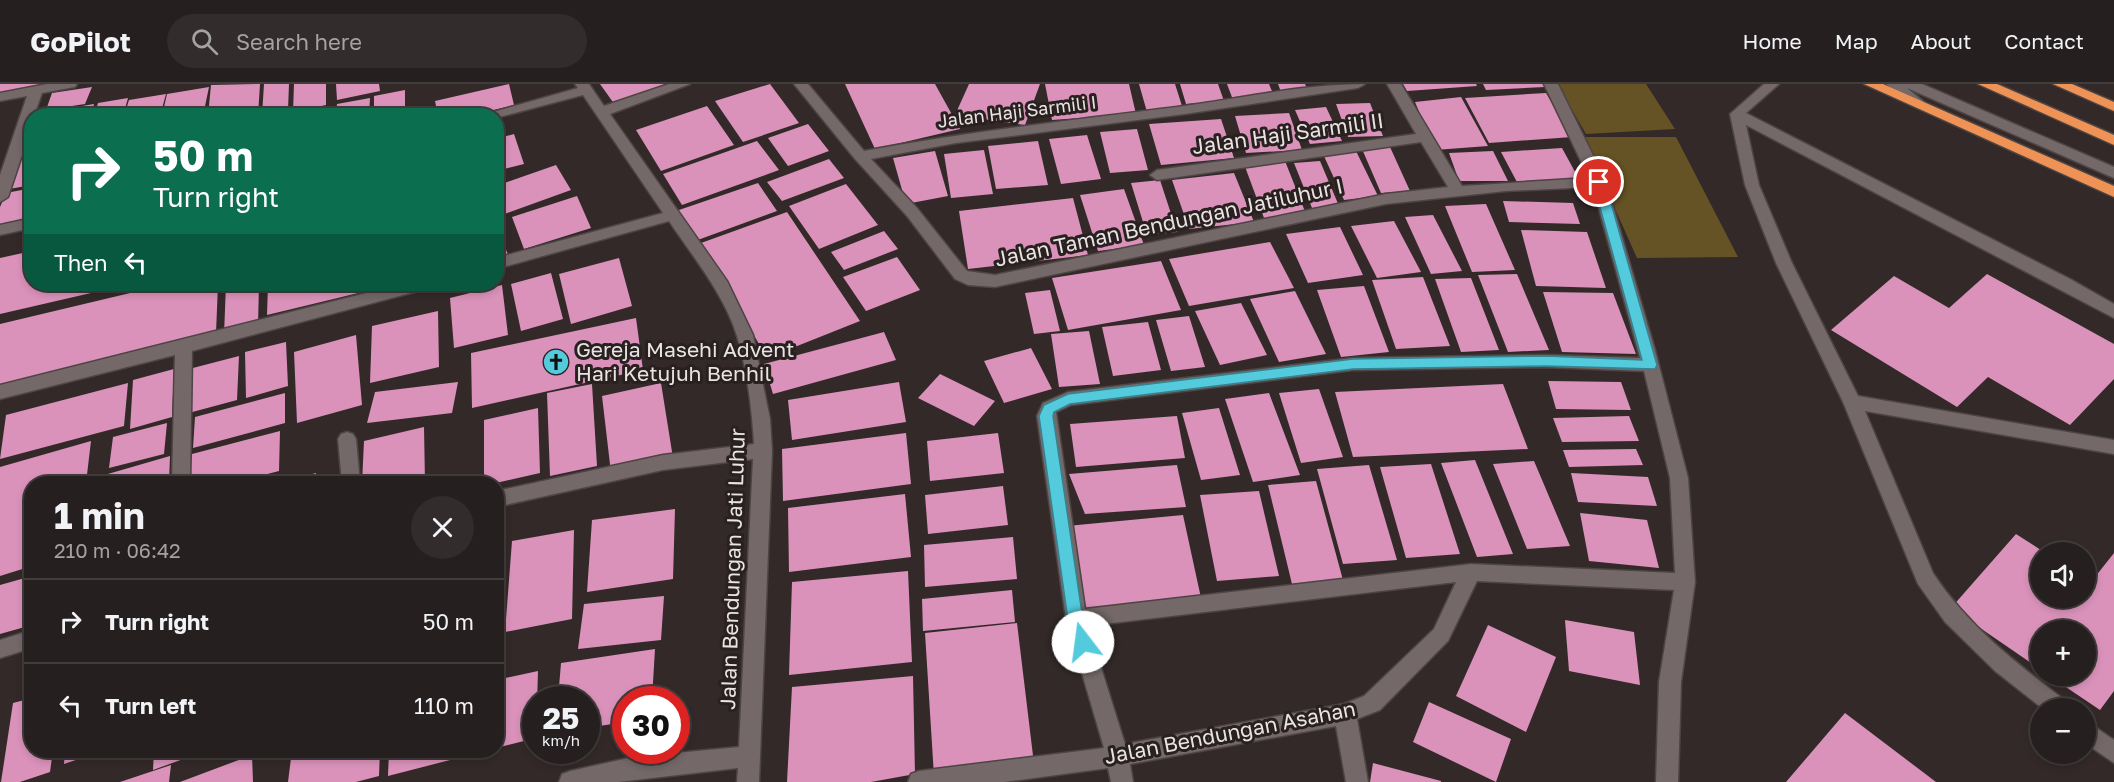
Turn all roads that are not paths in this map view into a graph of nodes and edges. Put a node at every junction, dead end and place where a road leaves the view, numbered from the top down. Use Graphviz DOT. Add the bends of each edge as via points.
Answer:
graph roads {
  1 [pos="70,84"];
  2 [pos="683,84"];
  3 [pos="801,84"];
  4 [pos="1358,84"];
  5 [pos="1394,84"];
  6 [pos="1551,84"];
  7 [pos="1772,84"];
  8 [pos="1871,84"];
  9 [pos="1893,84"];
  10 [pos="1910,84"];
  11 [pos="1985,84"];
  12 [pos="2060,84"];
  13 [pos="584,87"];
  14 [pos="36,90"];
  15 [pos="0,97"];
  16 [pos="2114,106"];
  17 [pos="30,108"];
  18 [pos="1932,110"];
  19 [pos="504,112"];
  20 [pos="601,112"];
  21 [pos="1737,114"];
  22 [pos="24,125"];
  23 [pos="1425,137"];
  24 [pos="2114,140"];
  25 [pos="860,156"];
  26 [pos="2114,173"];
  27 [pos="1157,175"];
  28 [pos="1599,182"];
  29 [pos="1457,190"];
  30 [pos="2114,192"];
  31 [pos="0,196"];
  32 [pos="673,215"];
  33 [pos="24,225"];
  34 [pos="0,230"];
  35 [pos="504,262"];
  36 [pos="396,291"];
  37 [pos="2114,312"];
  38 [pos="184,347"];
  39 [pos="1650,365"];
  40 [pos="0,393"];
  41 [pos="1852,402"];
  42 [pos="347,439"];
  43 [pos="2114,447"];
  44 [pos="763,451"];
  45 [pos="181,476"];
  46 [pos="350,476"];
  47 [pos="504,498"];
  48 [pos="1471,572"];
  49 [pos="1685,582"];
  50 [pos="1076,620"];
  51 [pos="24,642"];
  52 [pos="0,650"];
  53 [pos="2045,698"];
  54 [pos="1345,714"];
  55 [pos="2096,739"];
  56 [pos="2114,753"];
  57 [pos="1117,754"];
  58 [pos="747,757"];
  59 [pos="570,782"];
  60 [pos="748,782"];
  61 [pos="919,782"];
  62 [pos="1122,782"];
  63 [pos="1357,782"];
  64 [pos="1667,782"];
  1 -- 14 [label="street"];
  2 -- 20 [label="street"];
  3 -- 25 [label="street, Jalan Taman Bendungan Jatiluhur I"];
  4 -- 25 [label="street, Jalan Haji Sarmili I" via="956,138"];
  5 -- 23 [label="street"];
  6 -- 28 [label="street"];
  7 -- 21 [label="street"];
  8 -- 18 [label="highway"];
  9 -- 18 [label="street"];
  10 -- 26 [label="street"];
  11 -- 24 [label="highway"];
  12 -- 16 [label="highway"];
  13 -- 19 [label="street"];
  13 -- 20 [label="street, Jalan Bendungan Jati Luhur"];
  14 -- 15 [label="street"];
  14 -- 17 [label="street"];
  18 -- 30 [label="highway"];
  20 -- 32 [label="street, Jalan Bendungan Jati Luhur"];
  21 -- 37 [label="street"];
  21 -- 41 [label="street" via="1752,185 1784,263"];
  22 -- 31 [label="street"];
  23 -- 27 [label="street, Jalan Haji Sarmili II"];
  23 -- 29 [label="street"];
  25 -- 29 [label="street, Jalan Taman Bendungan Jatiluhur I" via="912,212 961,274 980,281 1386,199"];
  28 -- 29 [label="street, Jalan Taman Bendungan Jatiluhur I"];
  28 -- 39 [label="street"];
  32 -- 35 [label="street"];
  32 -- 44 [label="street, Jalan Bendungan Jati Luhur" via="721,285 745,334"];
  33 -- 34 [label="street"];
  36 -- 38 [label="street"];
  38 -- 40 [label="street"];
  38 -- 45 [label="street"];
  39 -- 49 [label="street" via="1679,478"];
  39 -- 50 [label="street" via="1546,361 1353,364 1057,403 1046,416"];
  41 -- 43 [label="street"];
  41 -- 53 [label="street" via="1917,559 1940,604 1995,658"];
  42 -- 46 [label="street"];
  44 -- 47 [label="street" via="684,460"];
  44 -- 58 [label="street, Jalan Bendungan Jati Luhur"];
  48 -- 49 [label="street"];
  48 -- 50 [label="street"];
  48 -- 54 [label="street, Jalan Bendungan Asahan" via="1441,635 1372,703"];
  49 -- 64 [label="street" via="1670,682"];
  50 -- 57 [label="street"];
  51 -- 52 [label="street"];
  54 -- 57 [label="street, Jalan Bendungan Asahan"];
  54 -- 63 [label="street"];
  55 -- 56 [label="street"];
  57 -- 61 [label="street, Jalan Bendungan Asahan"];
  57 -- 62 [label="street"];
  58 -- 59 [label="street" via="633,768"];
  58 -- 60 [label="street, Jalan Bendungan Jati Luhur"];
}
